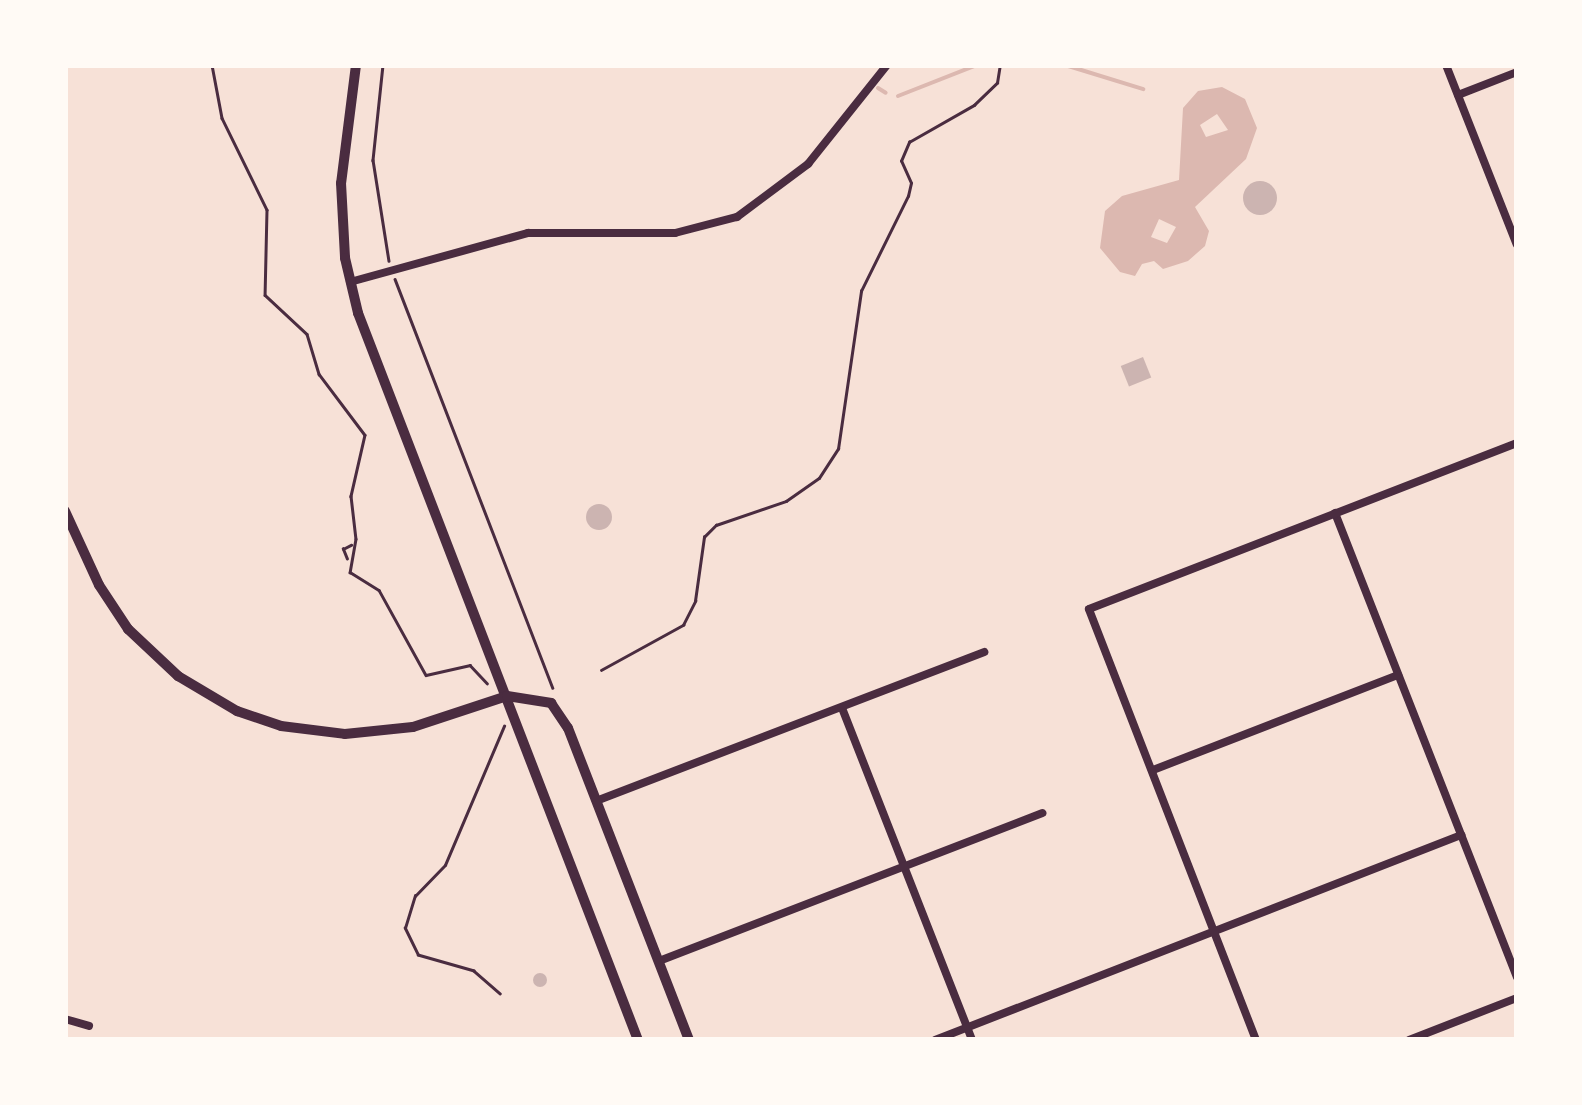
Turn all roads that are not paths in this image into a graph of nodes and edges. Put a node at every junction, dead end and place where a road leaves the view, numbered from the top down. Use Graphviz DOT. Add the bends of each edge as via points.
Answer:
graph roads {
  1 [pos="356,65"];
  2 [pos="887,65"];
  3 [pos="1446,65"];
  4 [pos="1517,72"];
  5 [pos="1458,95"];
  6 [pos="1517,245"];
  7 [pos="350,282"];
  8 [pos="1517,442"];
  9 [pos="65,511"];
  10 [pos="1335,513"];
  11 [pos="984,652"];
  12 [pos="1398,675"];
  13 [pos="507,696"];
  14 [pos="842,708"];
  15 [pos="1152,770"];
  16 [pos="596,801"];
  17 [pos="1042,813"];
  18 [pos="1461,835"];
  19 [pos="904,866"];
  20 [pos="1214,930"];
  21 [pos="659,962"];
  22 [pos="1517,978"];
  23 [pos="1517,998"];
  24 [pos="65,1019"];
  25 [pos="89,1026"];
  26 [pos="967,1027"];
  27 [pos="638,1040"];
  28 [pos="689,1040"];
  29 [pos="935,1040"];
  30 [pos="972,1040"];
  31 [pos="1256,1040"];
  32 [pos="1409,1040"];
  1 -- 7 [label="street" via="341,183"];
  2 -- 7 [label="street" via="793,179 737,217 675,233 528,233"];
  3 -- 5 [label="street"];
  4 -- 5 [label="street"];
  5 -- 6 [label="street"];
  7 -- 13 [label="street" via="367,342"];
  8 -- 10 [label="street"];
  9 -- 13 [label="street" via="128,629 178,676 237,711 303,730 368,733 412,727"];
  10 -- 12 [label="street"];
  10 -- 15 [label="street" via="1088,610"];
  11 -- 14 [label="street"];
  12 -- 15 [label="street"];
  12 -- 18 [label="street"];
  13 -- 16 [label="street" via="542,699 558,710"];
  13 -- 27 [label="street"];
  14 -- 16 [label="street"];
  14 -- 19 [label="street"];
  15 -- 20 [label="street"];
  16 -- 21 [label="street"];
  17 -- 19 [label="street"];
  18 -- 20 [label="street"];
  18 -- 22 [label="street"];
  19 -- 21 [label="street"];
  19 -- 26 [label="street"];
  20 -- 26 [label="street"];
  20 -- 31 [label="street"];
  21 -- 28 [label="street"];
  23 -- 32 [label="street"];
  24 -- 25 [label="street"];
  26 -- 29 [label="street"];
  26 -- 30 [label="street"];
}
